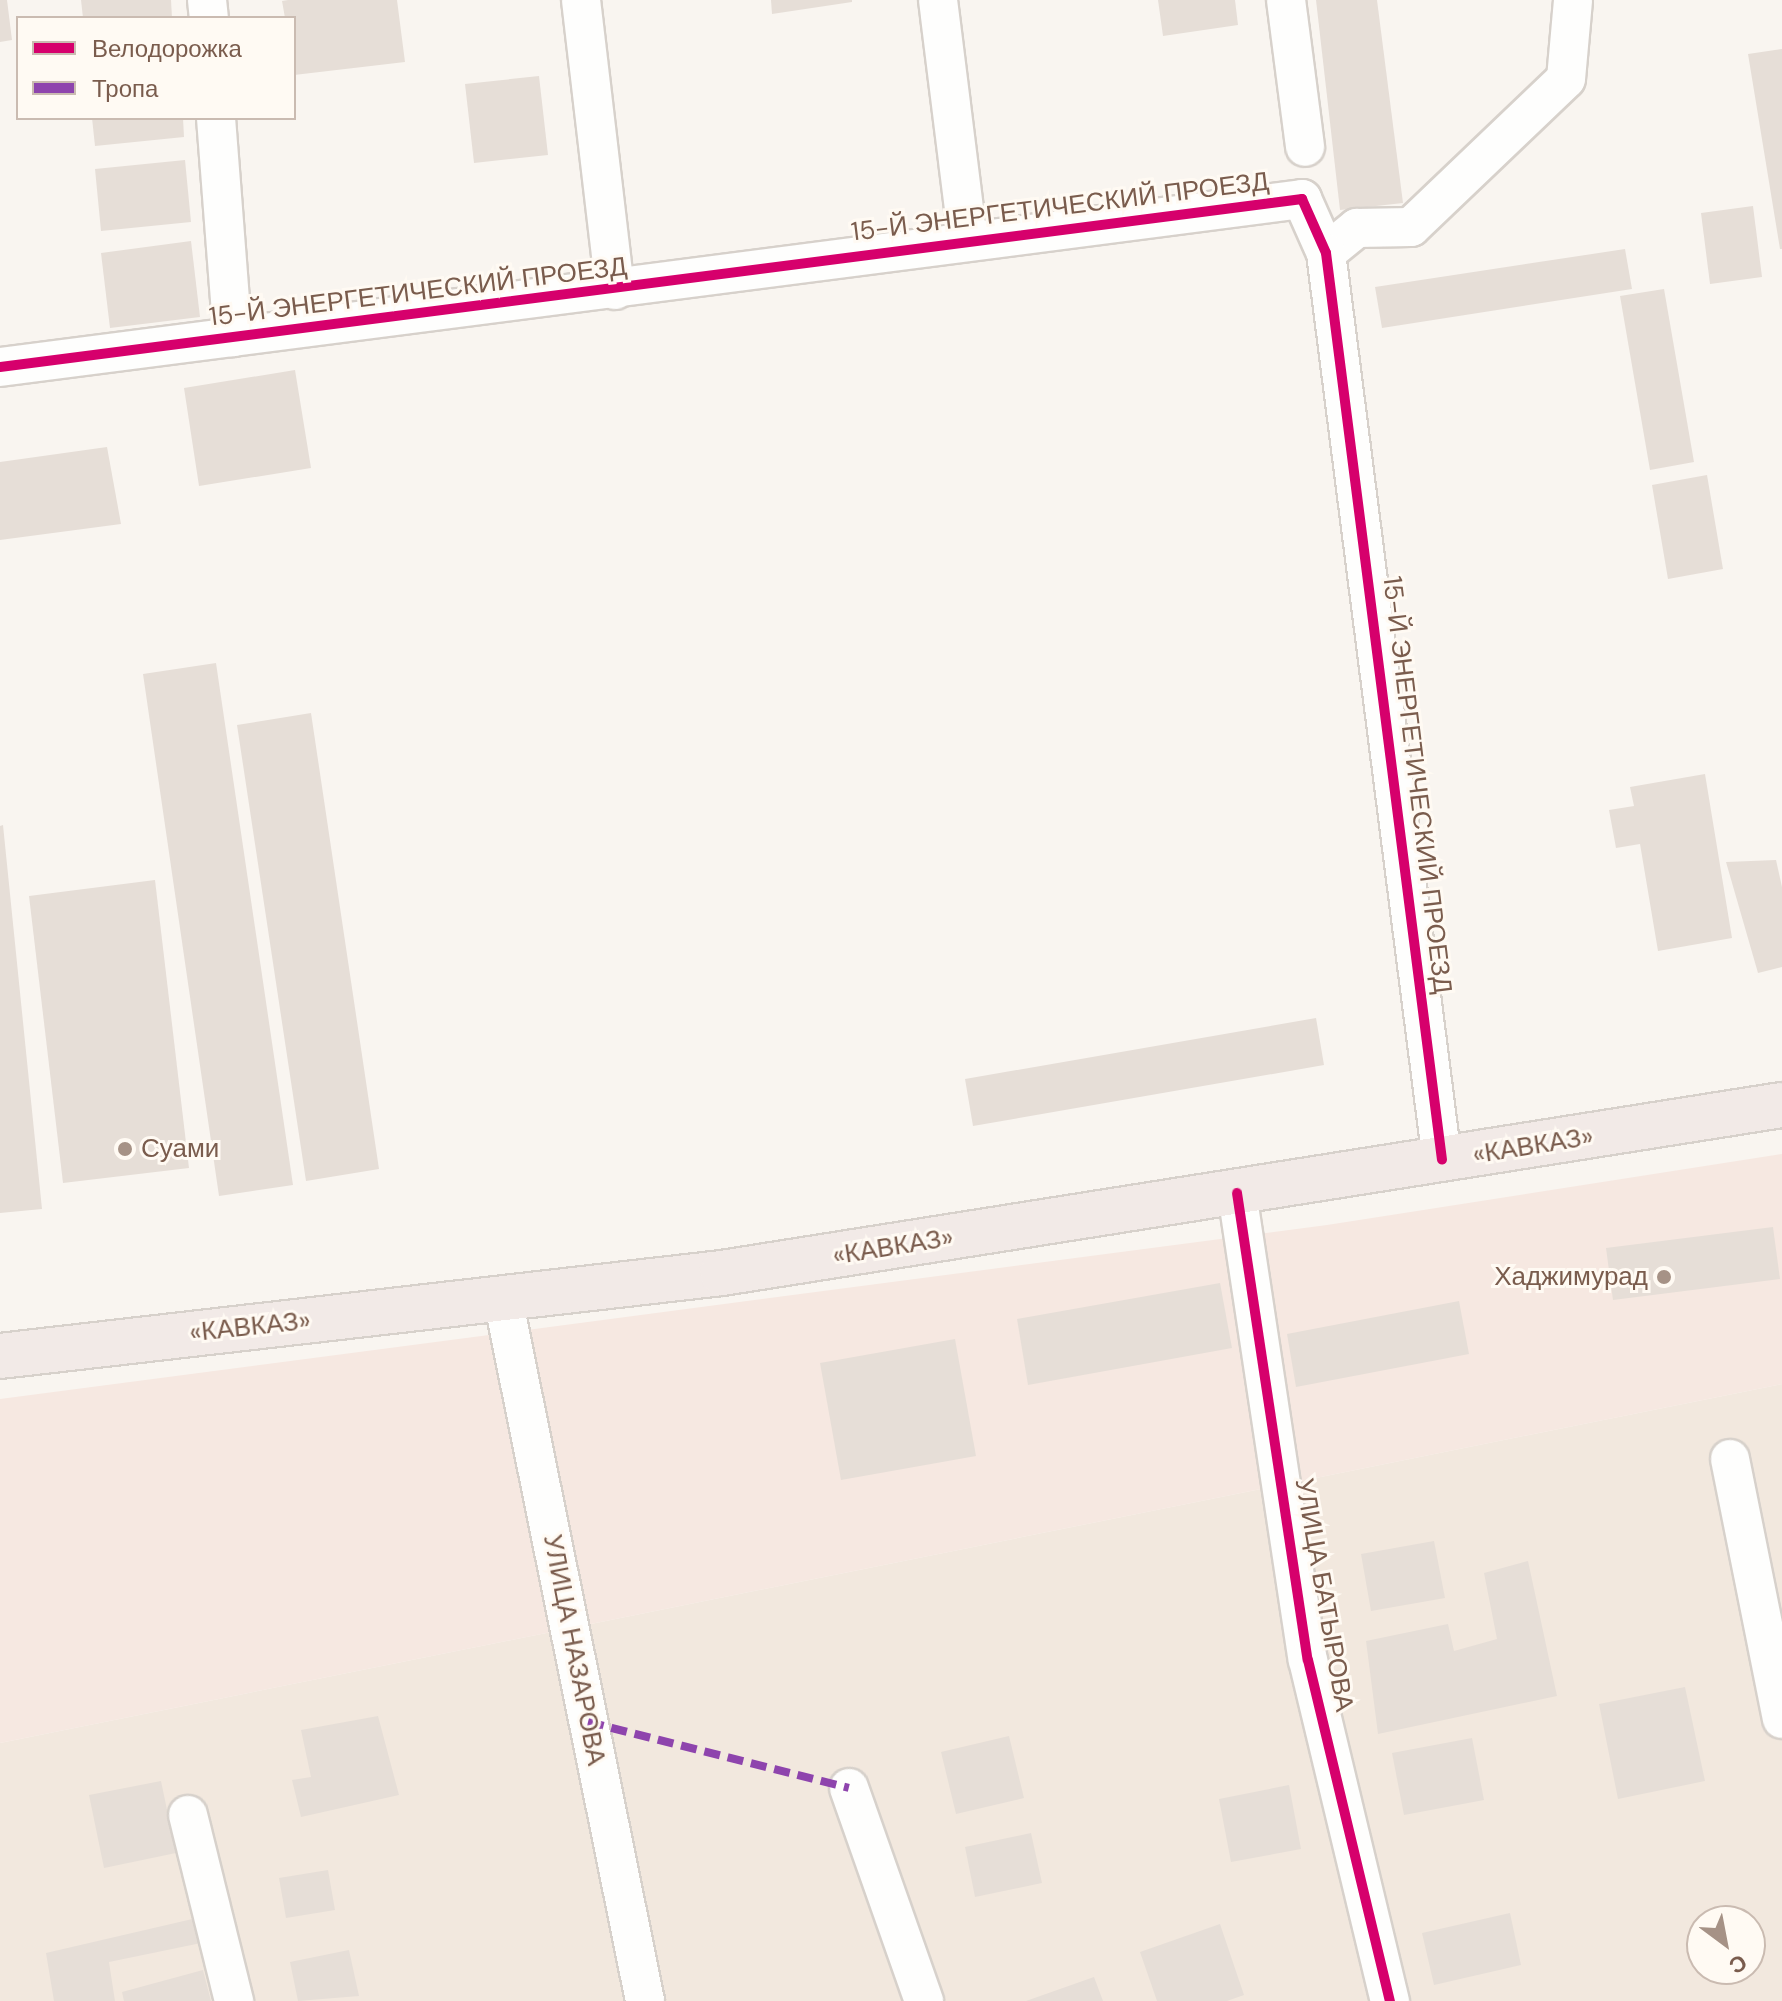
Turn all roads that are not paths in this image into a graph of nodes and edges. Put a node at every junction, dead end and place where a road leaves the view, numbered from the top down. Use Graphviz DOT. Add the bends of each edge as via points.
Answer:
graph roads {
  1 [pos="581,0"];
  2 [pos="938,0"];
  3 [pos="1286,0"];
  4 [pos="1573,0"];
  5 [pos="216,120"];
  6 [pos="1305,147"];
  7 [pos="968,240"];
  8 [pos="1326,253"];
  9 [pos="615,290"];
  10 [pos="233,337"];
  11 [pos="0,367"];
  12 [pos="1782,1105"];
  13 [pos="1442,1160"];
  14 [pos="1237,1193"];
  15 [pos="503,1299"];
  16 [pos="0,1356"];
  17 [pos="1730,1459"];
  18 [pos="1782,1719"];
  19 [pos="849,1788"];
  20 [pos="188,1815"];
  21 [pos="234,2001"];
  22 [pos="645,2001"];
  23 [pos="924,2001"];
  24 [pos="1390,2001"];
  1 -- 9 [label="street"];
  2 -- 7 [label="street"];
  3 -- 6 [label="street"];
  4 -- 8 [label="street" via="1566,79 1411,227 1357,228"];
  5 -- 10 [label="street"];
  7 -- 8 [label="street, 15-Й ЭНЕРГЕТИЧЕСКИЙ ПРОЕЗД" via="1302,199"];
  7 -- 9 [label="street, 15-Й ЭНЕРГЕТИЧЕСКИЙ ПРОЕЗД"];
  8 -- 13 [label="street, 15-Й ЭНЕРГЕТИЧЕСКИЙ ПРОЕЗД"];
  9 -- 10 [label="street, 15-Й ЭНЕРГЕТИЧЕСКИЙ ПРОЕЗД"];
  10 -- 11 [label="street, 15-Й ЭНЕРГЕТИЧЕСКИЙ ПРОЕЗД"];
  12 -- 13 [label="highway, «КАВКАЗ»"];
  13 -- 14 [label="highway, «КАВКАЗ»"];
  14 -- 15 [label="highway, «КАВКАЗ»" via="722,1273"];
  14 -- 24 [label="street, УЛИЦА БАТЫРОВА" via="1308,1660"];
  15 -- 16 [label="highway, «КАВКАЗ»"];
  15 -- 22 [label="street, УЛИЦА НАЗАРОВА"];
  17 -- 18 [label="street"];
  19 -- 23 [label="street"];
  20 -- 21 [label="street"];
}
